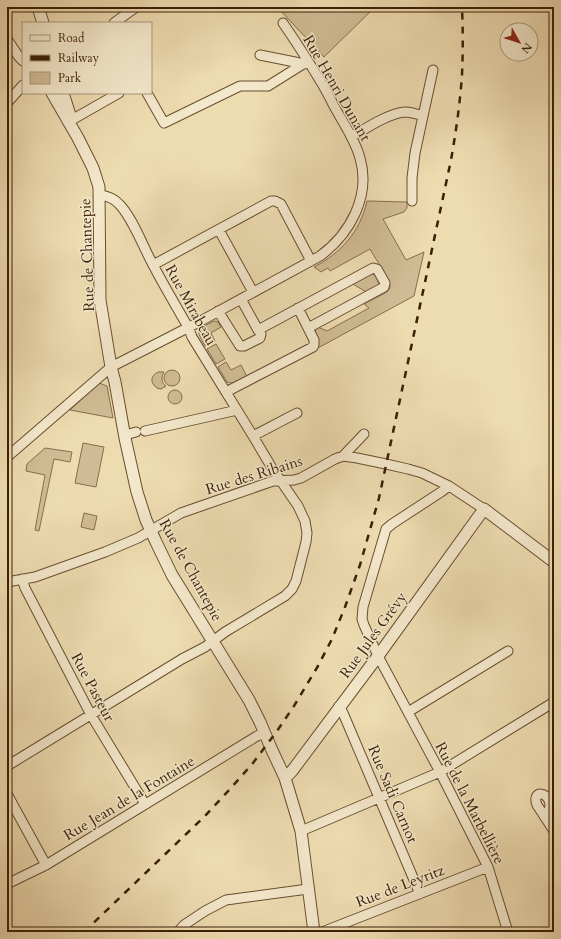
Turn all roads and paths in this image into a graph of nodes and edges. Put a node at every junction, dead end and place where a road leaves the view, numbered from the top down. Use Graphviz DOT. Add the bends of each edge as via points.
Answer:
graph roads {
  1 [pos="38,7"];
  2 [pos="136,7"];
  3 [pos="42,22"];
  4 [pos="115,22"];
  5 [pos="283,23"];
  6 [pos="7,39"];
  7 [pos="260,55"];
  8 [pos="22,60"];
  9 [pos="307,63"];
  10 [pos="433,70"];
  11 [pos="22,86"];
  12 [pos="53,94"];
  13 [pos="63,94"];
  14 [pos="117,94"];
  15 [pos="148,94"];
  16 [pos="7,103"];
  17 [pos="423,116"];
  18 [pos="70,120"];
  19 [pos="351,137"];
  20 [pos="100,194"];
  21 [pos="412,201"];
  22 [pos="219,230"];
  23 [pos="311,261"];
  24 [pos="153,265"];
  25 [pos="253,292"];
  26 [pos="240,299"];
  27 [pos="298,308"];
  28 [pos="218,311"];
  29 [pos="188,327"];
  30 [pos="308,328"];
  31 [pos="258,330"];
  32 [pos="111,367"];
  33 [pos="226,392"];
  34 [pos="236,409"];
  35 [pos="297,413"];
  36 [pos="364,434"];
  37 [pos="125,435"];
  38 [pos="253,436"];
  39 [pos="343,456"];
  40 [pos="7,457"];
  41 [pos="281,481"];
  42 [pos="449,486"];
  43 [pos="484,509"];
  44 [pos="151,530"];
  45 [pos="554,562"];
  46 [pos="22,579"];
  47 [pos="7,582"];
  48 [pos="213,641"];
  49 [pos="508,651"];
  50 [pos="378,656"];
  51 [pos="554,702"];
  52 [pos="339,706"];
  53 [pos="408,712"];
  54 [pos="91,715"];
  55 [pos="264,733"];
  56 [pos="7,766"];
  57 [pos="440,772"];
  58 [pos="285,778"];
  59 [pos="7,794"];
  60 [pos="379,798"];
  61 [pos="146,804"];
  62 [pos="546,818"];
  63 [pos="301,831"];
  64 [pos="554,831"];
  65 [pos="46,865"];
  66 [pos="488,866"];
  67 [pos="7,884"];
  68 [pos="308,889"];
  69 [pos="420,894"];
  70 [pos="178,932"];
  71 [pos="314,932"];
  72 [pos="322,932"];
  73 [pos="508,932"];
  1 -- 3 [label="street"];
  2 -- 4 [label="street"];
  5 -- 9 [label="street, Rue Henri Dunant"];
  6 -- 8 [label="street"];
  7 -- 9 [label="street"];
  9 -- 15 [label="street" via="268,86 240,86 164,123"];
  9 -- 19 [label="street, Rue Henri Dunant" via="322,83"];
  10 -- 17 [label="street"];
  11 -- 16 [label="street"];
  12 -- 18 [label="street, Rue de Chantepie"];
  13 -- 18 [label="street, Rue de Chantepie"];
  14 -- 18 [label="street"];
  17 -- 19 [label="street" via="406,112 391,115"];
  17 -- 21 [label="street" via="412,166"];
  18 -- 20 [label="street, Rue de Chantepie" via="93,168"];
  19 -- 23 [label="street, Rue Henri Dunant" via="362,168 360,202 342,236 328,250"];
  20 -- 24 [label="street, Rue Mirabeau" via="113,199 126,213"];
  20 -- 32 [label="street, Rue de Chantepie" via="100,300"];
  22 -- 23 [label="street" via="271,202 278,202"];
  22 -- 24 [label="street"];
  22 -- 25 [label="street"];
  23 -- 25 [label="street, Rue Henri Dunant"];
  24 -- 29 [label="street, Rue Mirabeau"];
  25 -- 26 [label="street, Rue Henri Dunant"];
  26 -- 28 [label="street, Rue Henri Dunant"];
  26 -- 31 [label="street"];
  27 -- 30 [label="street"];
  27 -- 30 [label="street" via="373,268 377,269 385,283 384,287"];
  27 -- 31 [label="street"];
  28 -- 29 [label="street, Rue Henri Dunant"];
  28 -- 31 [label="street" via="240,346 260,338"];
  29 -- 32 [label="street, Rue Henri Dunant"];
  29 -- 33 [label="street, Rue Mirabeau"];
  30 -- 33 [label="street" via="315,343 311,348"];
  32 -- 37 [label="street, Rue de Chantepie"];
  32 -- 40 [label="street, Rue Henri Dunant"];
  33 -- 34 [label="street, Rue Mirabeau"];
  34 -- 37 [label="street"];
  34 -- 38 [label="street, Rue Mirabeau"];
  35 -- 38 [label="street"];
  36 -- 39 [label="street, Rue des Ribains"];
  37 -- 44 [label="street, Rue de Chantepie" via="137,492"];
  38 -- 41 [label="street, Rue Mirabeau"];
  39 -- 41 [label="street, Rue des Ribains" via="301,478"];
  39 -- 42 [label="street" via="408,469"];
  41 -- 44 [label="street, Rue des Ribains" via="260,485 181,513"];
  41 -- 48 [label="street, Rue Mirabeau" via="298,506 306,527 306,542 296,581 285,596"];
  42 -- 43 [label="street"];
  42 -- 50 [label="street, Rue de la Marbellière" via="386,529 362,614"];
  43 -- 45 [label="street"];
  43 -- 50 [label="street, Rue Jules Grévy"];
  44 -- 46 [label="street, Rue des Ribains" via="105,552 35,577"];
  44 -- 48 [label="street, Rue de Chantepie" via="172,575"];
  46 -- 47 [label="street, Rue des Ribains"];
  46 -- 54 [label="street, Rue Pasteur"];
  48 -- 54 [label="street, Rue Mirabeau"];
  48 -- 55 [label="street, Rue de Chantepie" via="248,700"];
  49 -- 53 [label="street"];
  50 -- 52 [label="street, Rue Jules Grévy"];
  50 -- 53 [label="street, Rue de la Marbellière"];
  51 -- 57 [label="street"];
  52 -- 58 [label="street, Rue Jules Grévy"];
  52 -- 60 [label="street, Rue Sadi Carnot"];
  53 -- 57 [label="street, Rue de la Marbellière"];
  54 -- 56 [label="street, Rue Mirabeau"];
  54 -- 61 [label="street, Rue Pasteur"];
  55 -- 58 [label="street, Rue de Chantepie"];
  55 -- 61 [label="street, Rue Jean de la Fontaine"];
  57 -- 60 [label="street"];
  57 -- 66 [label="street, Rue de la Marbellière"];
  58 -- 63 [label="street, Rue de Chantepie"];
  59 -- 65 [label="street"];
  60 -- 63 [label="street"];
  60 -- 69 [label="street, Rue Sadi Carnot"];
  61 -- 65 [label="street, Rue Jean de la Fontaine"];
  62 -- 64 [label="street"];
  63 -- 68 [label="street, Rue de Chantepie"];
  65 -- 67 [label="street, Rue Jean de la Fontaine"];
  66 -- 69 [label="street, Rue de Leyritz"];
  66 -- 73 [label="street, Rue de la Marbellière"];
  68 -- 70 [label="street" via="226,900 205,911"];
  68 -- 71 [label="street, Rue de Chantepie"];
  69 -- 72 [label="street, Rue de Leyritz"];
}
